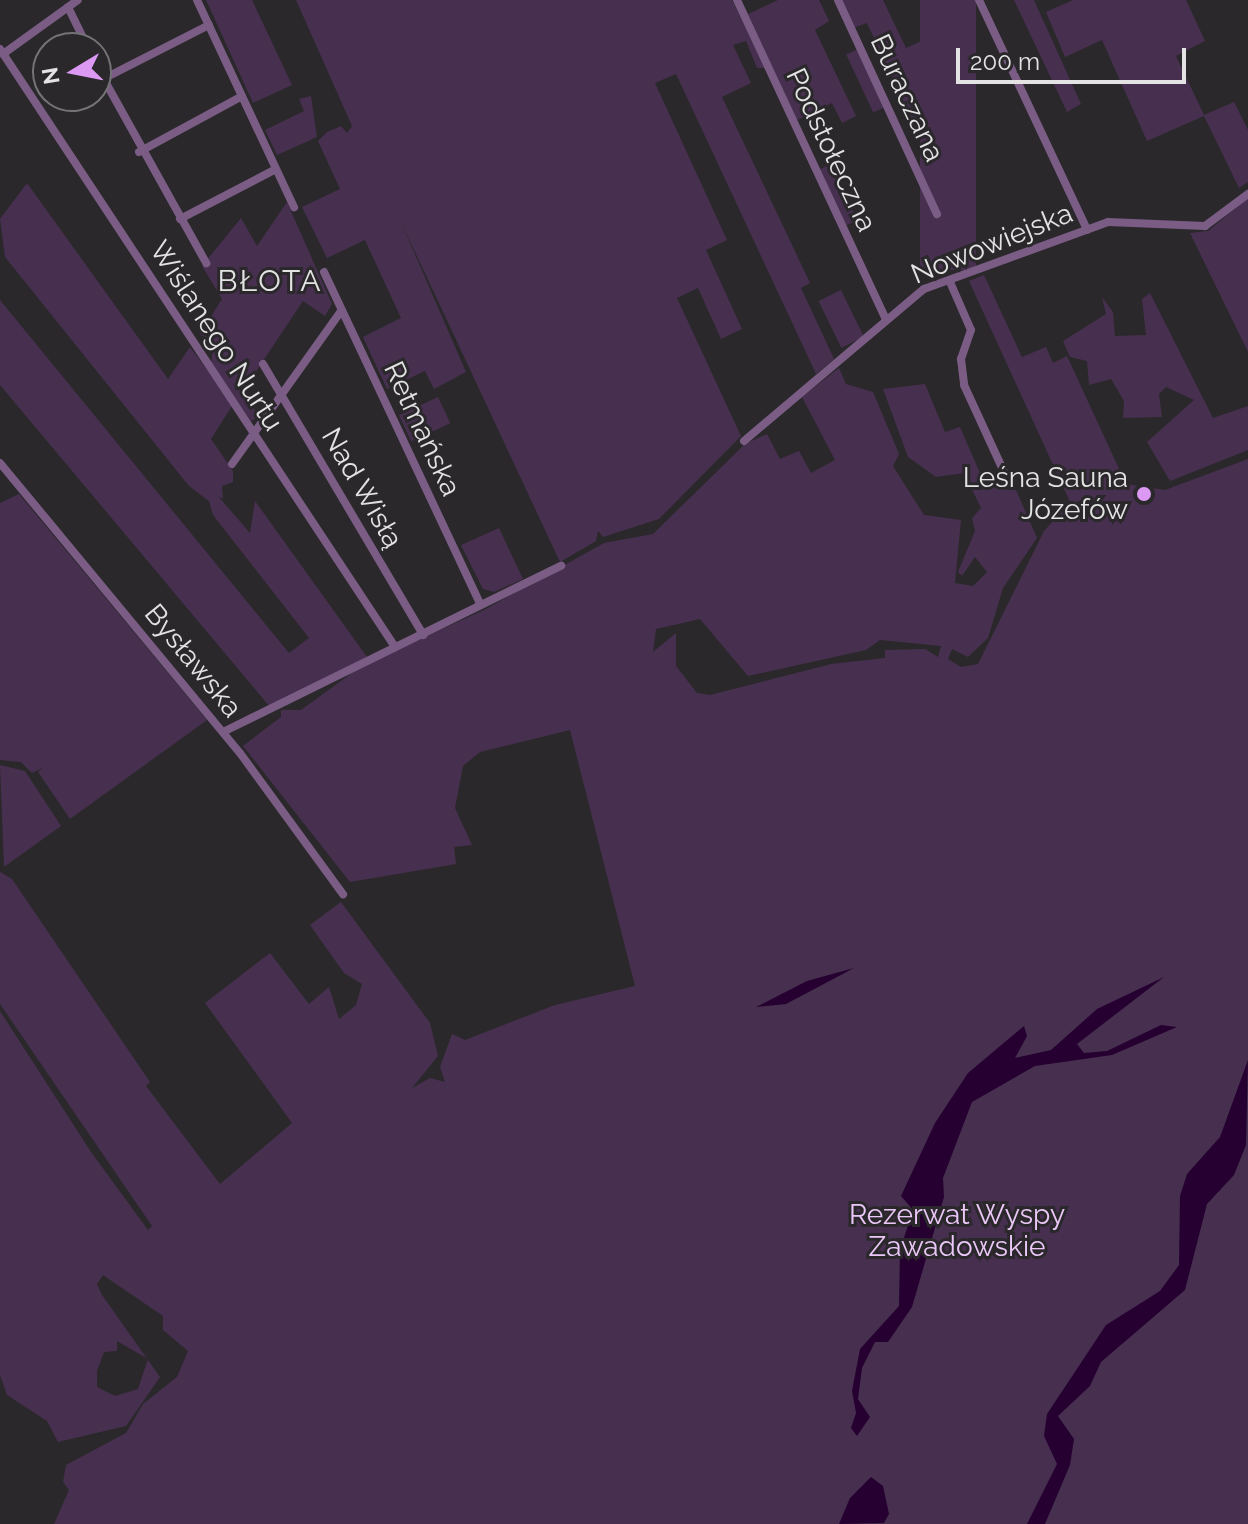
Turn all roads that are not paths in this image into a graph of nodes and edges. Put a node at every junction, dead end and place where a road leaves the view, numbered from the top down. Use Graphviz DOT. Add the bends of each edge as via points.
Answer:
graph roads {
  1 [pos="78,0"];
  2 [pos="197,0"];
  3 [pos="737,0"];
  4 [pos="838,0"];
  5 [pos="979,0"];
  6 [pos="68,7"];
  7 [pos="209,25"];
  8 [pos="80,32"];
  9 [pos="2,52"];
  10 [pos="112,74"];
  11 [pos="242,96"];
  12 [pos="112,97"];
  13 [pos="139,152"];
  14 [pos="276,169"];
  15 [pos="1248,194"];
  16 [pos="294,207"];
  17 [pos="937,214"];
  18 [pos="180,219"];
  19 [pos="1087,230"];
  20 [pos="206,263"];
  21 [pos="324,272"];
  22 [pos="950,282"];
  23 [pos="342,310"];
  24 [pos="886,319"];
  25 [pos="263,364"];
  26 [pos="279,391"];
  27 [pos="253,432"];
  28 [pos="744,441"];
  29 [pos="0,463"];
  30 [pos="232,464"];
  31 [pos="1004,472"];
  32 [pos="561,566"];
  33 [pos="481,605"];
  34 [pos="423,635"];
  35 [pos="395,647"];
  36 [pos="223,732"];
  37 [pos="343,894"];
  1 -- 6 [label="street"];
  2 -- 7 [label="street"];
  3 -- 24 [label="street, Podstołeczna"];
  4 -- 17 [label="street, Buraczana"];
  5 -- 19 [label="street"];
  6 -- 8 [label="street"];
  6 -- 9 [label="street"];
  7 -- 10 [label="street"];
  7 -- 11 [label="street"];
  9 -- 27 [label="street, Wiślanego Nurtu"];
  11 -- 13 [label="street"];
  11 -- 14 [label="street"];
  12 -- 13 [label="street"];
  13 -- 18 [label="street"];
  14 -- 16 [label="street"];
  14 -- 18 [label="street"];
  15 -- 19 [label="street, Nowowiejska" via="1219,218 1193,229 1117,221"];
  18 -- 20 [label="street"];
  19 -- 22 [label="street, Nowowiejska"];
  21 -- 23 [label="street, Retmańska"];
  22 -- 24 [label="street, Nowowiejska" via="924,289"];
  22 -- 31 [label="street" via="971,330 961,359 964,385"];
  23 -- 26 [label="street"];
  23 -- 33 [label="street, Retmańska"];
  24 -- 28 [label="street, Nowowiejska"];
  25 -- 26 [label="street, Nad Wisłą"];
  26 -- 27 [label="street"];
  26 -- 34 [label="street, Nad Wisłą"];
  27 -- 30 [label="street"];
  27 -- 35 [label="street, Wiślanego Nurtu"];
  29 -- 36 [label="street, Bysławska"];
  32 -- 33 [label="street"];
  33 -- 34 [label="street"];
  34 -- 35 [label="street"];
  35 -- 36 [label="street"];
  36 -- 37 [label="street, Bysławska"];
}
